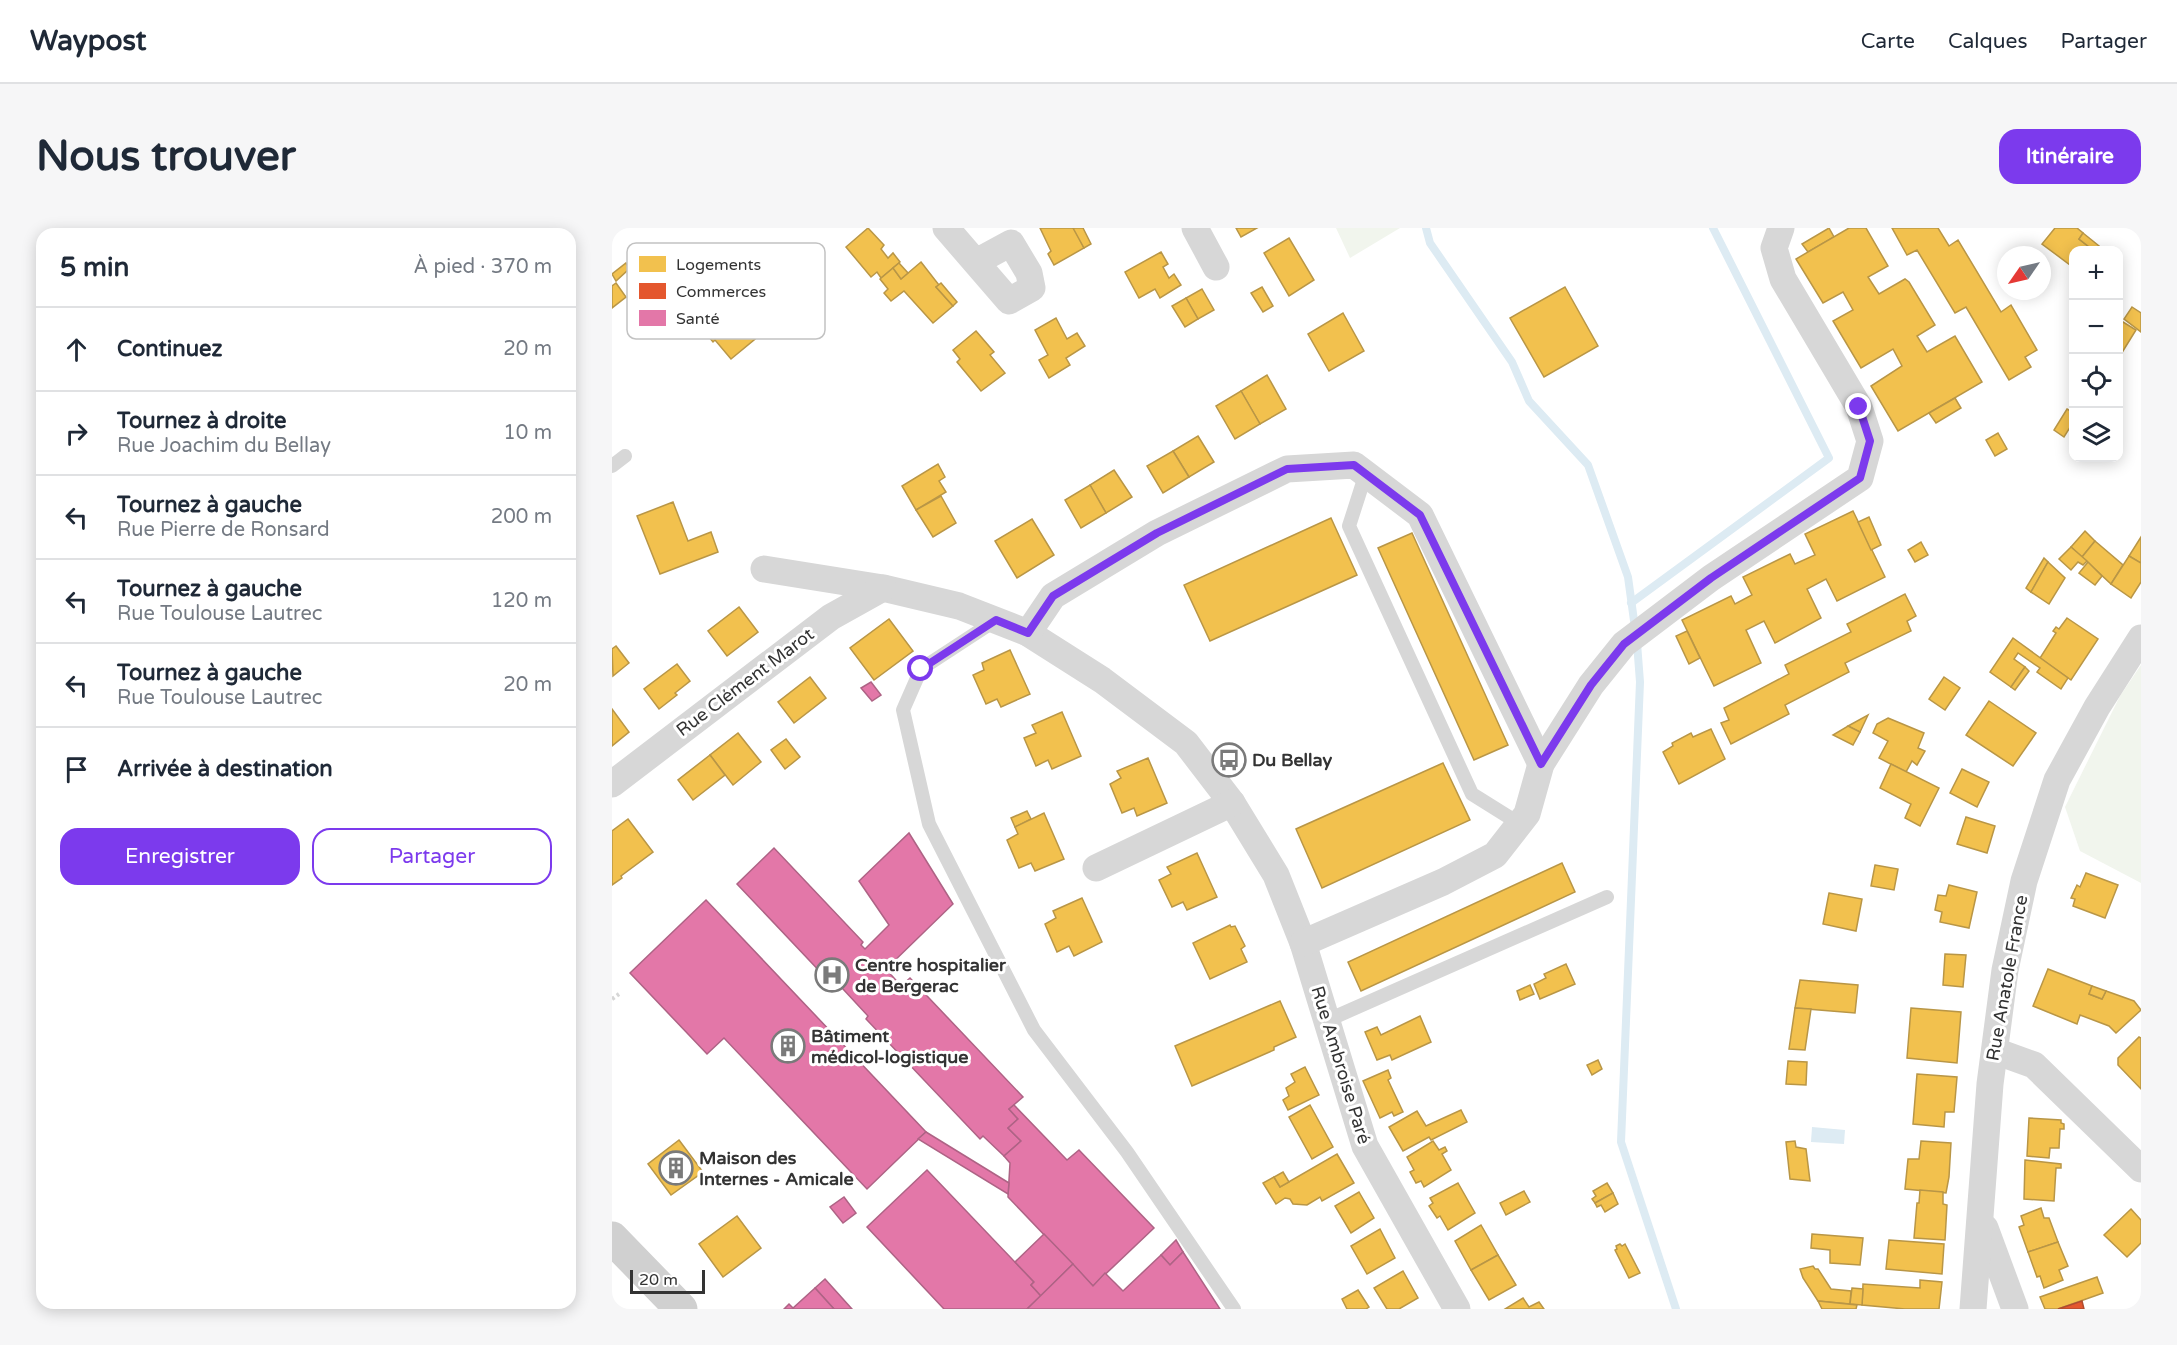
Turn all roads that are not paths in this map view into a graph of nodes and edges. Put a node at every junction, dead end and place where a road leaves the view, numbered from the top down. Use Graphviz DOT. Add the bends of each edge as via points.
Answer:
graph roads {
  1 [pos="946,228"];
  2 [pos="1195,228"];
  3 [pos="1781,228"];
  4 [pos="976,262"];
  5 [pos="1216,267"];
  6 [pos="626,456"];
  7 [pos="612,466"];
  8 [pos="1366,473"];
  9 [pos="764,569"];
  10 [pos="883,588"];
  11 [pos="996,620"];
  12 [pos="1028,633"];
  13 [pos="2141,638"];
  14 [pos="1541,764"];
  15 [pos="612,784"];
  16 [pos="1232,803"];
  17 [pos="1520,824"];
  18 [pos="1096,868"];
  19 [pos="1607,897"];
  20 [pos="1303,943"];
  21 [pos="1328,1020"];
  22 [pos="1995,1051"];
  23 [pos="2141,1169"];
  24 [pos="1981,1218"];
  25 [pos="612,1238"];
  26 [pos="681,1309"];
  27 [pos="1234,1309"];
  28 [pos="1458,1309"];
  29 [pos="1974,1309"];
  30 [pos="2015,1309"];
  1 -- 4 [label="street"];
  2 -- 5 [label="street"];
  3 -- 14 [label="street" via="1774,248 1783,279 1859,407 1870,441 1860,478 1711,578 1624,644 1591,685"];
  6 -- 7 [label="lane"];
  8 -- 12 [label="street" via="1354,465 1287,469 1157,533 1053,596"];
  8 -- 14 [label="street" via="1420,515"];
  8 -- 17 [label="lane" via="1349,526 1472,794"];
  9 -- 10 [label="street, Rue Ambroise Paré"];
  10 -- 11 [label="street, Rue Ambroise Paré" via="959,606"];
  10 -- 15 [label="street, Rue Clément Marot" via="831,617"];
  11 -- 12 [label="street, Rue Ambroise Paré"];
  11 -- 27 [label="lane" via="921,669 903,710 929,824 1034,1030 1127,1152"];
  12 -- 16 [label="street, Rue Ambroise Paré" via="1102,680 1186,743"];
  13 -- 22 [label="street, Rue Anatole France" via="2057,780 2024,881"];
  14 -- 17 [label="street" via="1527,814"];
  16 -- 18 [label="street"];
  16 -- 20 [label="street, Rue Ambroise Paré" via="1276,874"];
  17 -- 20 [label="street" via="1495,855"];
  19 -- 21 [label="lane"];
  20 -- 21 [label="street, Rue Ambroise Paré"];
  21 -- 28 [label="street, Rue Ambroise Paré" via="1365,1146"];
  22 -- 23 [label="street" via="2034,1065"];
  22 -- 24 [label="street, Rue Anatole France"];
  24 -- 29 [label="street, Rue Anatole France"];
  24 -- 30 [label="street"];
  25 -- 26 [label="main road"];
}
